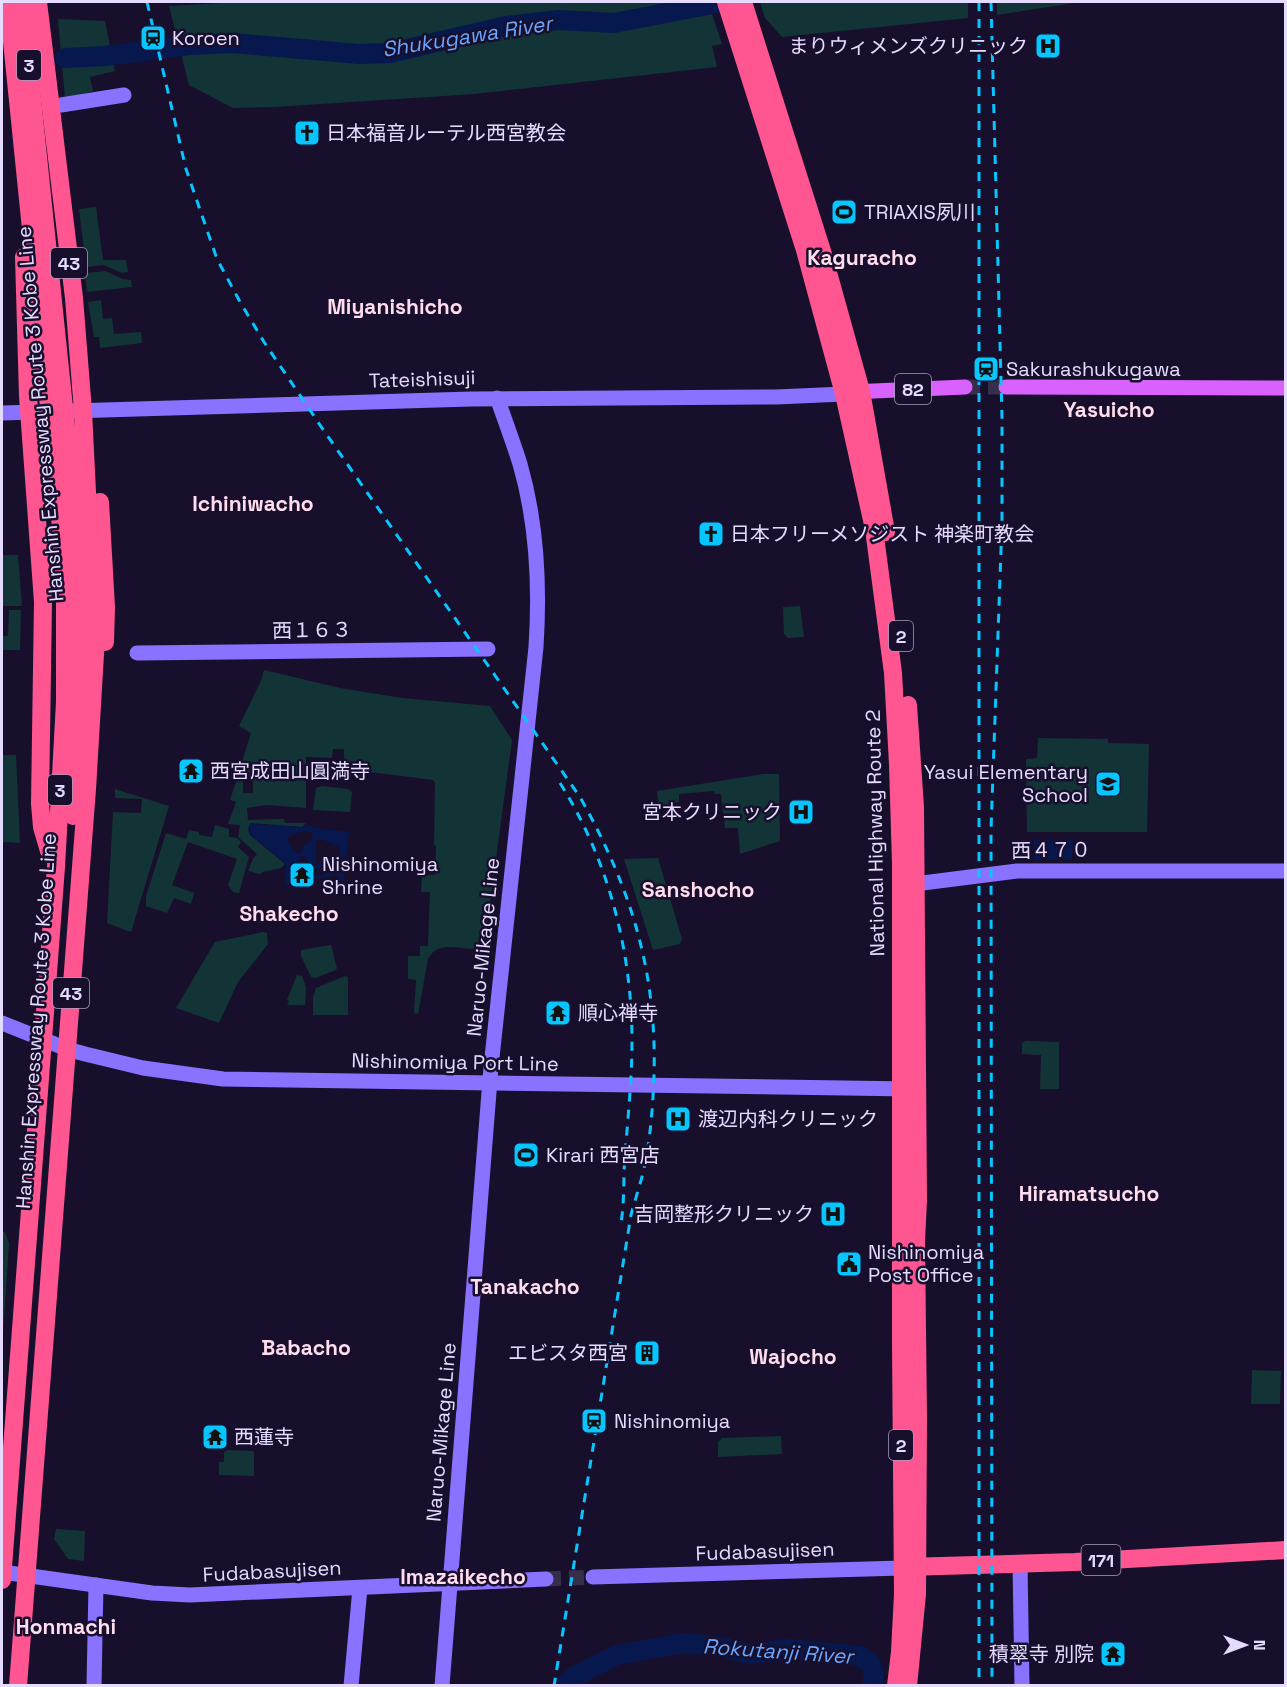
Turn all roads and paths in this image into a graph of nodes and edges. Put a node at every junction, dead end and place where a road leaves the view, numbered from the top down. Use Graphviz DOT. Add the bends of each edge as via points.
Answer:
graph roads {
  1 [pos="8,2"];
  2 [pos="22,2"];
  3 [pos="38,2"];
  4 [pos="736,7"];
  5 [pos="2,43"];
  6 [pos="124,95"];
  7 [pos="62,105"];
  8 [pos="29,132"];
  9 [pos="965,387"];
  10 [pos="1006,387"];
  11 [pos="1286,388"];
  12 [pos="852,392"];
  13 [pos="497,398"];
  14 [pos="83,411"];
  15 [pos="41,412"];
  16 [pos="2,413"];
  17 [pos="488,649"];
  18 [pos="137,653"];
  19 [pos="91,790"];
  20 [pos="49,851"];
  21 [pos="1286,871"];
  22 [pos="908,885"];
  23 [pos="2,1023"];
  24 [pos="34,1035"];
  25 [pos="67,1049"];
  26 [pos="490,1083"];
  27 [pos="908,1089"];
  28 [pos="2,1489"];
  29 [pos="1286,1550"];
  30 [pos="1020,1563"];
  31 [pos="909,1567"];
  32 [pos="2,1572"];
  33 [pos="27,1574"];
  34 [pos="592,1577"];
  35 [pos="546,1579"];
  36 [pos="2,1580"];
  37 [pos="450,1584"];
  38 [pos="96,1585"];
  39 [pos="360,1588"];
  40 [pos="8,1686"];
  41 [pos="18,1686"];
  42 [pos="94,1686"];
  43 [pos="351,1686"];
  44 [pos="442,1686"];
  45 [pos="896,1686"];
  46 [pos="908,1686"];
  47 [pos="1022,1686"];
  1 -- 8 [label="highway, Hanshin Expressway Route 3 Kobe Line / 3"];
  2 -- 8 [label="highway, Hanshin Expressway Route 3 Kobe Line / 3"];
  3 -- 14 [label="highway, 43" via="74,298"];
  4 -- 12 [label="highway, National Highway Route 2 / 2" via="822,251"];
  5 -- 15 [label="highway, 43"];
  6 -- 7 [label="street"];
  8 -- 19 [label="highway" via="50,174 68,296 85,374 104,544 104,671"];
  8 -- 20 [label="highway" via="24,303 43,602 40,804"];
  8 -- 36 [label="highway, Hanshin Expressway Route 3 Kobe Line / 3" via="60,515 65,702"];
  8 -- 40 [label="highway, Hanshin Expressway Route 3 Kobe Line / 3" via="75,514 80,600 79,702 70,869"];
  9 -- 12 [label="main road, 82"];
  10 -- 11 [label="main road"];
  12 -- 13 [label="street, Tateishisuji" via="776,397"];
  12 -- 22 [label="highway, National Highway Route 2 / 2" via="883,511 905,674 915,807"];
  13 -- 14 [label="street, Tateishisuji"];
  13 -- 26 [label="street, Naruo-Mikage Line" via="520,465 531,518 538,606"];
  14 -- 15 [label="street, Tateishisuji"];
  14 -- 25 [label="highway, 43" via="95,654"];
  15 -- 16 [label="street, Tateishisuji"];
  15 -- 20 [label="highway, 43" via="54,580"];
  17 -- 18 [label="street, 西１６３"];
  20 -- 24 [label="highway, 43"];
  21 -- 22 [label="street, 西４７０" via="1017,871"];
  22 -- 27 [label="highway, National Highway Route 2 / 2"];
  23 -- 24 [label="street, Nishinomiya Port Line"];
  24 -- 25 [label="street, Nishinomiya Port Line"];
  24 -- 28 [label="highway, 43"];
  25 -- 26 [label="street, Nishinomiya Port Line" via="153,1069 223,1079"];
  25 -- 33 [label="highway, 43"];
  26 -- 27 [label="street, Nishinomiya Port Line"];
  26 -- 37 [label="street, Naruo-Mikage Line"];
  27 -- 31 [label="highway, National Highway Route 2 / 2" via="918,1200 918,1418"];
  29 -- 30 [label="highway, 171"];
  30 -- 31 [label="highway, 171"];
  30 -- 47 [label="street"];
  31 -- 34 [label="street, Fudabasujisen"];
  31 -- 45 [label="highway, National Highway Route 2 / 2"];
  31 -- 46 [label="highway, National Highway Route 2 / 2" via="913,1654"];
  32 -- 33 [label="street, Fudabasujisen"];
  33 -- 38 [label="street, Fudabasujisen"];
  33 -- 41 [label="highway, 43"];
  35 -- 37 [label="street, Fudabasujisen"];
  37 -- 39 [label="street, Fudabasujisen"];
  37 -- 44 [label="street, Naruo-Mikage Line"];
  38 -- 39 [label="street, Fudabasujisen" via="190,1595"];
  38 -- 42 [label="street"];
  39 -- 43 [label="street"];
}
